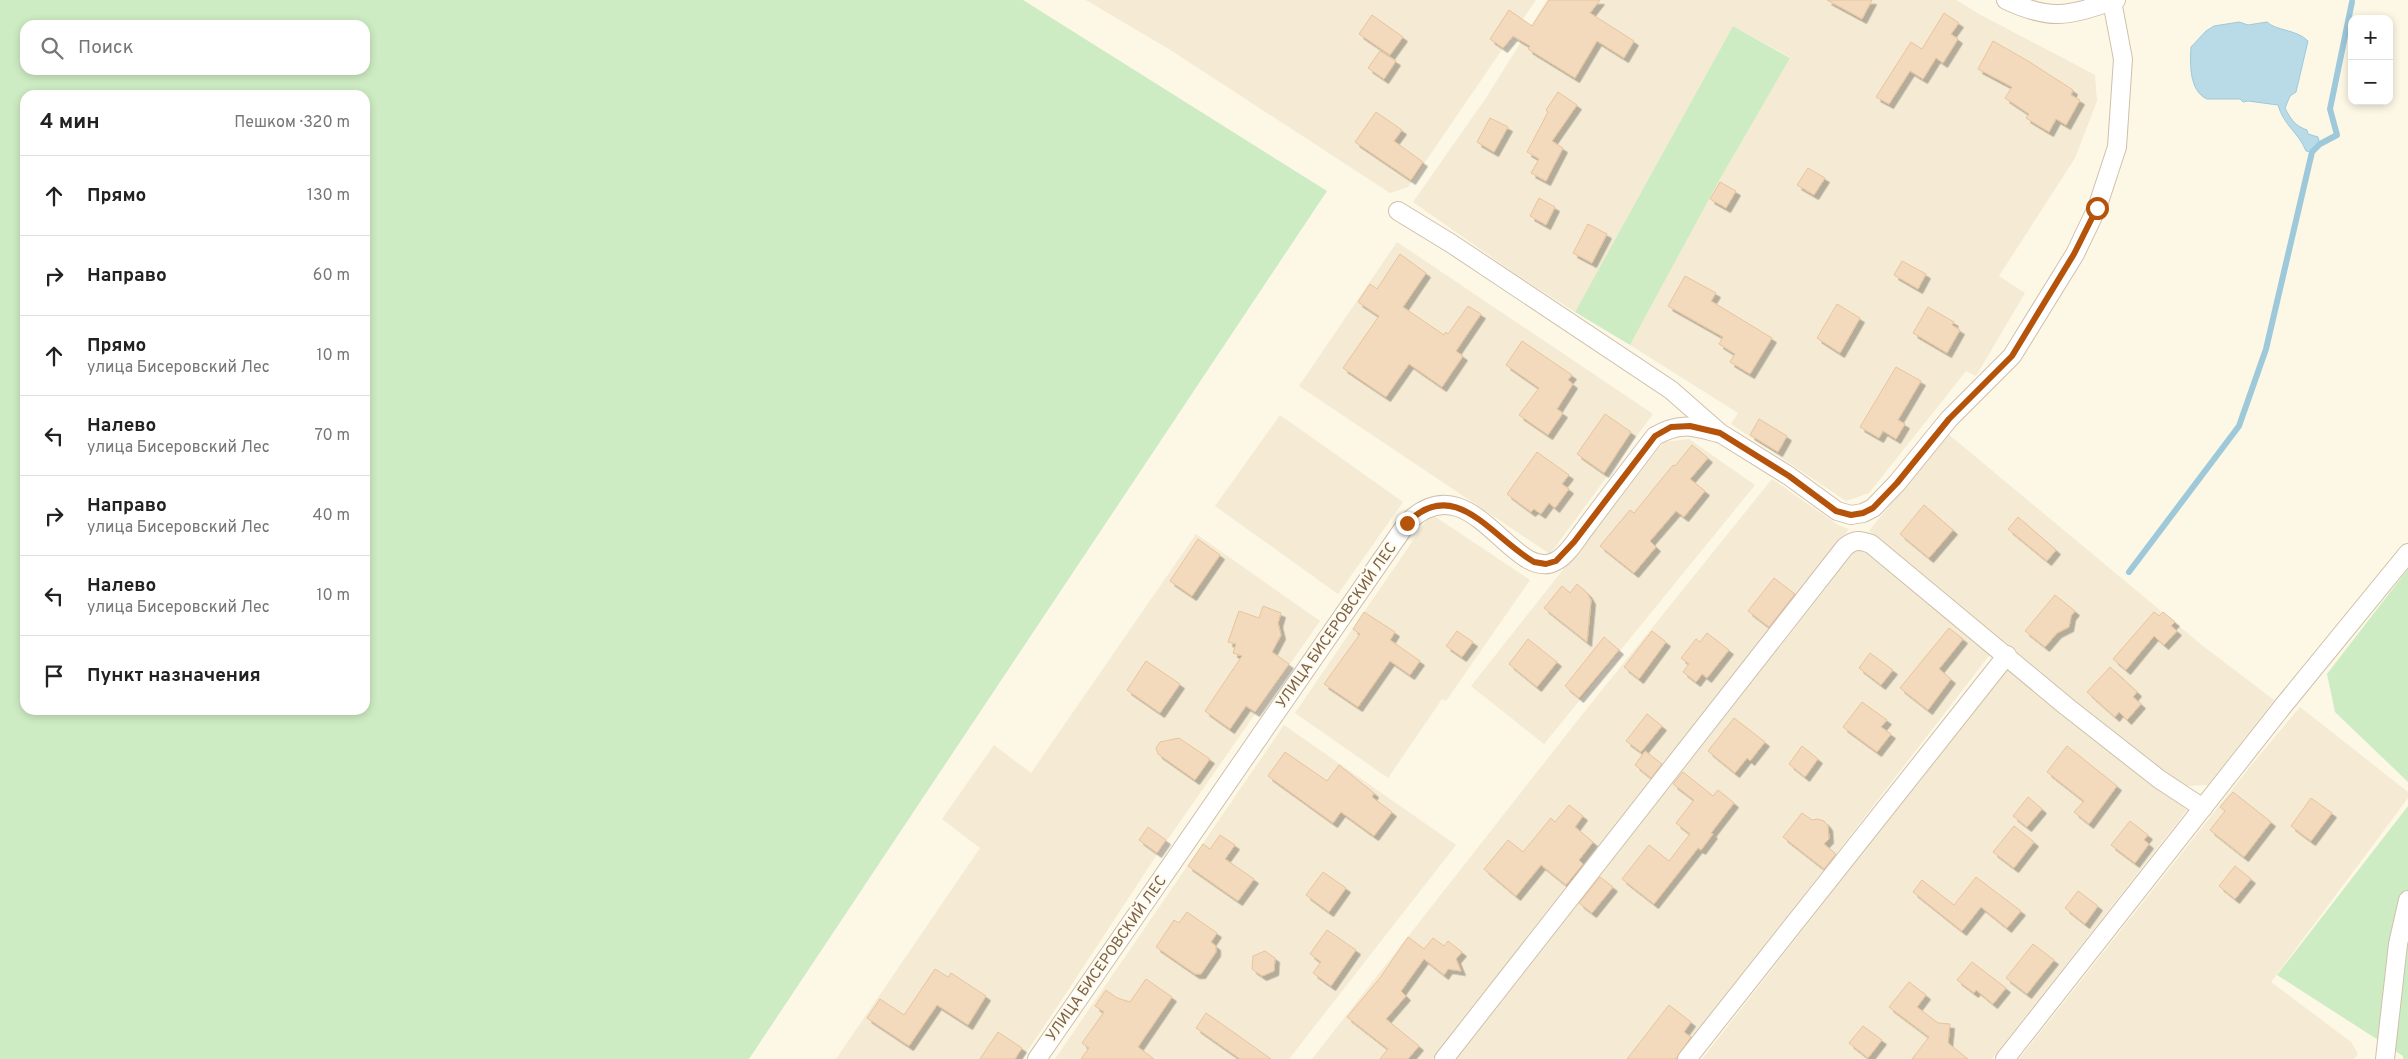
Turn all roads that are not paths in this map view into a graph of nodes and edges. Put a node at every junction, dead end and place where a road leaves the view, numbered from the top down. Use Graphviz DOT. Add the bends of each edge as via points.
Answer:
graph roads {
  1 [pos="2006,0"];
  2 [pos="2114,1"];
  3 [pos="1398,212"];
  4 [pos="1720,433"];
  5 [pos="2408,553"];
  6 [pos="2007,655"];
  7 [pos="2203,808"];
  8 [pos="2408,900"];
  9 [pos="2385,1051"];
  10 [pos="1037,1059"];
  11 [pos="1444,1059"];
  12 [pos="1687,1059"];
  13 [pos="2006,1059"];
  14 [pos="2374,1059"];
  1 -- 2 [label="street" via="2053,15 2071,14"];
  2 -- 4 [label="street" via="2123,59 2117,147 2097,208 2074,254 2012,356 1949,419 1891,489 1873,508 1863,513 1851,515 1836,511 1789,476"];
  3 -- 4 [label="street" via="1452,244 1671,390"];
  4 -- 10 [label="street, УЛИЦА БИСЕРОВСКИЙ ЛЕС" via="1690,426 1671,427 1655,436 1574,542 1556,561 1546,564 1534,562 1463,509 1444,504 1418,512 1407,523"];
  5 -- 7 [label="street"];
  6 -- 7 [label="street" via="2066,706"];
  6 -- 11 [label="street" via="1871,544 1859,539 1852,541"];
  6 -- 12 [label="street"];
  7 -- 13 [label="street"];
  8 -- 9 [label="street" via="2398,944"];
  9 -- 14 [label="street"];
}
